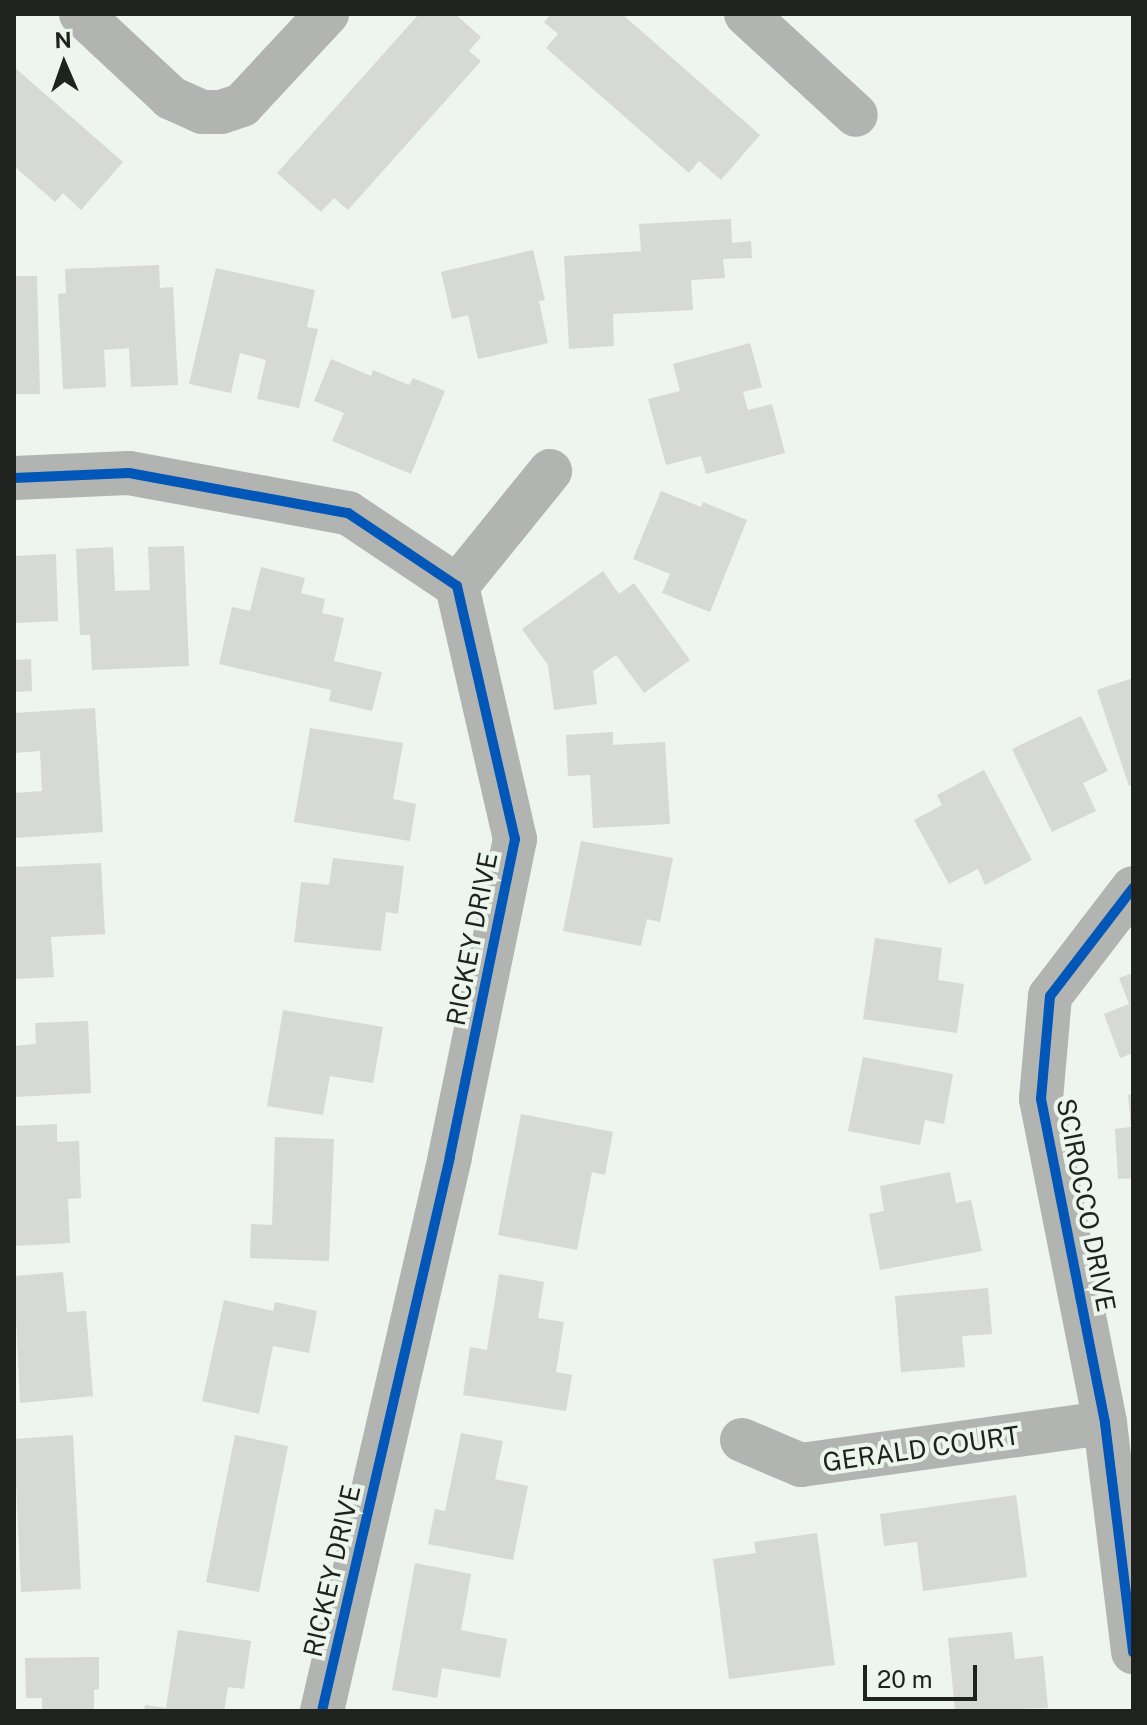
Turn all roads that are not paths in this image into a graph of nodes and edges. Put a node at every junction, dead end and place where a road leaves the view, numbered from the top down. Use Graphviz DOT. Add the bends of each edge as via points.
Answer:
graph roads {
  1 [pos="81,14"];
  2 [pos="327,14"];
  3 [pos="746,14"];
  4 [pos="856,115"];
  5 [pos="550,471"];
  6 [pos="14,478"];
  7 [pos="457,586"];
  8 [pos="1133,888"];
  9 [pos="1105,1423"];
  10 [pos="742,1440"];
  11 [pos="1133,1652"];
  12 [pos="322,1711"];
  1 -- 2 [label="street" via="171,98 202,112 242,105"];
  3 -- 4 [label="street"];
  5 -- 7 [label="street"];
  6 -- 7 [label="street" via="129,473 348,513"];
  7 -- 12 [label="street, RICKEY DRIVE" via="515,839 450,1157"];
  8 -- 9 [label="street, SCIROCCO DRIVE" via="1050,996 1041,1099"];
  9 -- 10 [label="street, GERALD COURT" via="801,1465"];
  9 -- 11 [label="street, SCIROCCO DRIVE"];
}
